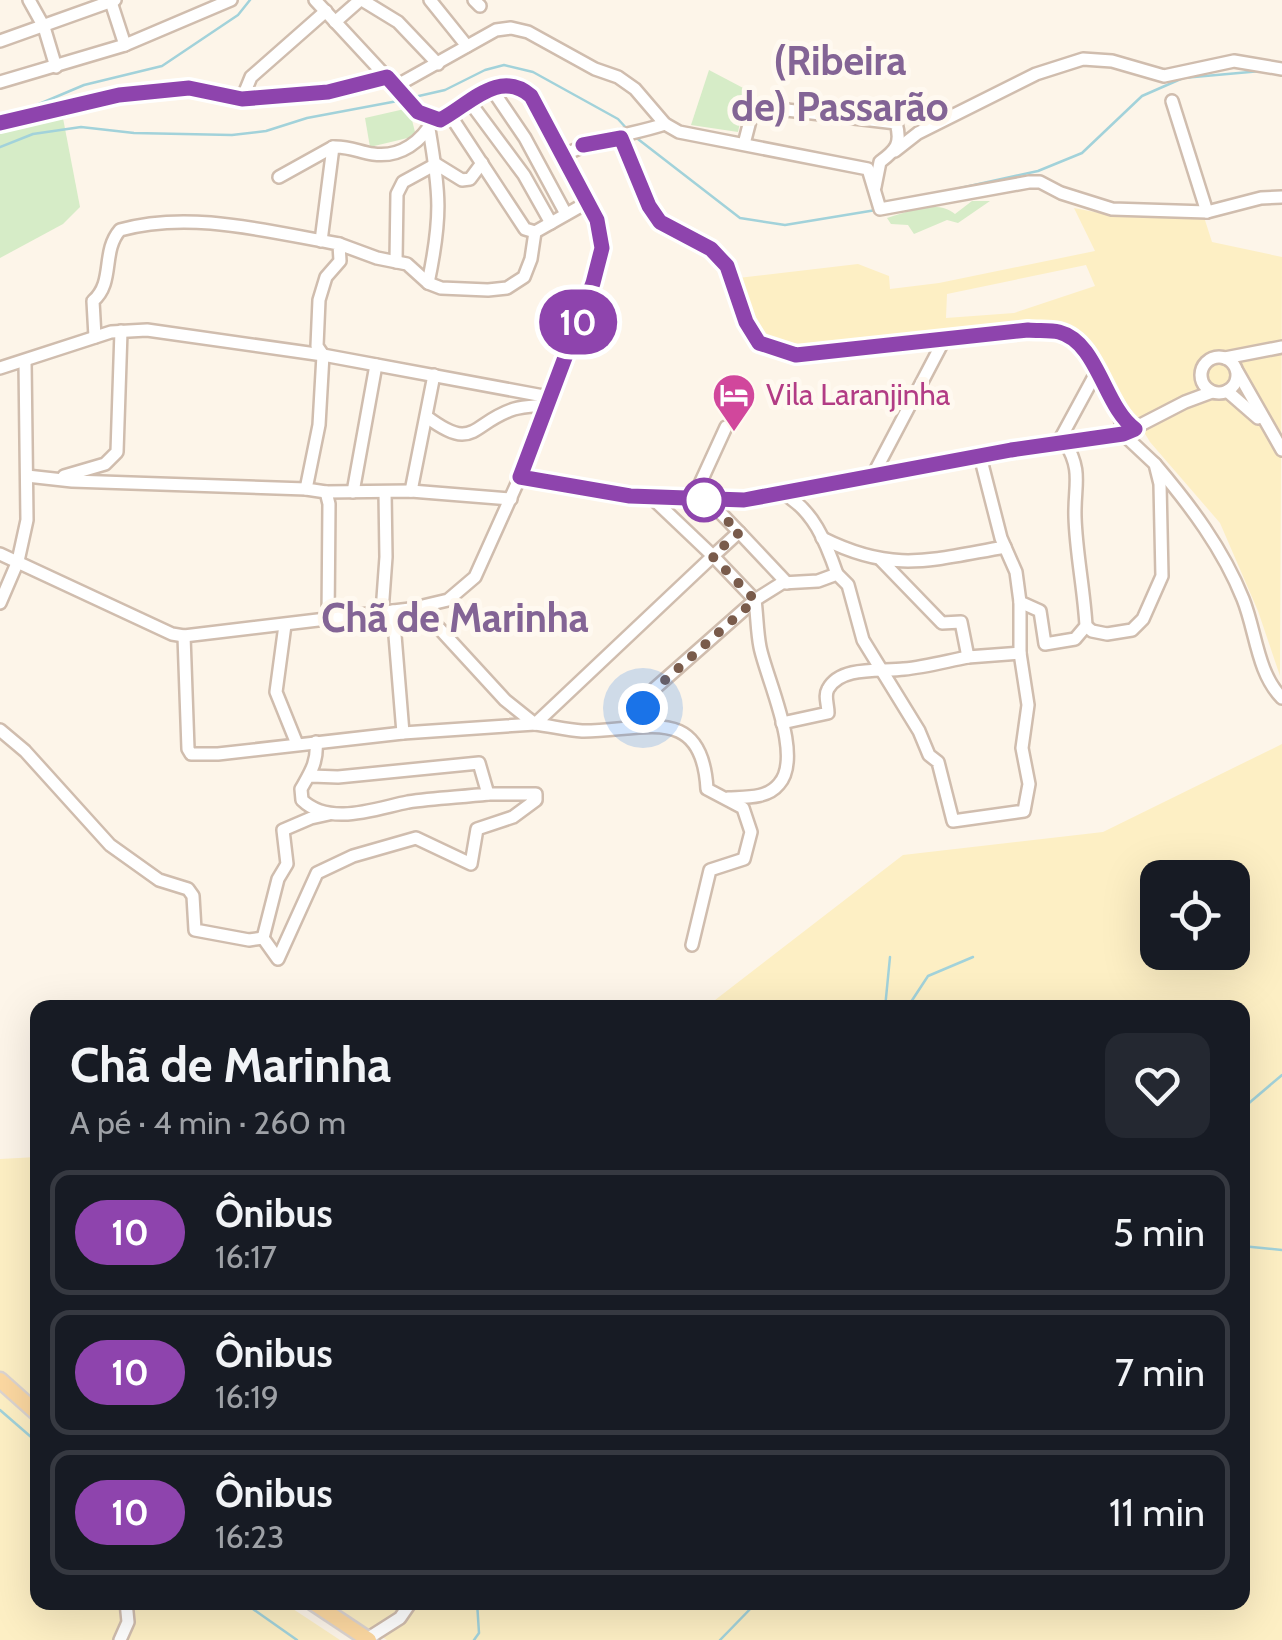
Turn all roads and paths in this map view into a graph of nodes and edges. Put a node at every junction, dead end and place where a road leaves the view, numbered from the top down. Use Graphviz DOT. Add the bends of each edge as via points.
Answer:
graph roads {
  1 [pos="29,0"];
  2 [pos="230,0"];
  3 [pos="316,0"];
  4 [pos="361,0"];
  5 [pos="430,0"];
  6 [pos="113,1"];
  7 [pos="326,11"];
  8 [pos="336,22"];
  9 [pos="44,26"];
  10 [pos="0,41"];
  11 [pos="125,45"];
  12 [pos="466,46"];
  13 [pos="438,64"];
  14 [pos="56,67"];
  15 [pos="1282,68"];
  16 [pos="0,82"];
  17 [pos="397,88"];
  18 [pos="491,88"];
  19 [pos="242,99"];
  20 [pos="1172,100"];
  21 [pos="469,101"];
  22 [pos="450,115"];
  23 [pos="431,124"];
  24 [pos="665,124"];
  25 [pos="621,138"];
  26 [pos="744,144"];
  27 [pos="333,148"];
  28 [pos="895,151"];
  29 [pos="565,155"];
  30 [pos="482,162"];
  31 [pos="436,164"];
  32 [pos="279,177"];
  33 [pos="876,196"];
  34 [pos="1282,197"];
  35 [pos="588,202"];
  36 [pos="1207,212"];
  37 [pos="566,214"];
  38 [pos="551,223"];
  39 [pos="535,232"];
  40 [pos="320,241"];
  41 [pos="340,244"];
  42 [pos="396,262"];
  43 [pos="428,283"];
  44 [pos="121,331"];
  45 [pos="94,337"];
  46 [pos="944,340"];
  47 [pos="1282,347"];
  48 [pos="323,356"];
  49 [pos="1226,358"];
  50 [pos="24,360"];
  51 [pos="376,365"];
  52 [pos="0,368"];
  53 [pos="1097,371"];
  54 [pos="1237,371"];
  55 [pos="434,375"];
  56 [pos="1212,392"];
  57 [pos="1227,392"];
  58 [pos="548,401"];
  59 [pos="427,417"];
  60 [pos="726,427"];
  61 [pos="1268,428"];
  62 [pos="1125,432"];
  63 [pos="1062,442"];
  64 [pos="1282,450"];
  65 [pos="980,456"];
  66 [pos="1155,464"];
  67 [pos="27,476"];
  68 [pos="520,477"];
  69 [pos="872,477"];
  70 [pos="55,479"];
  71 [pos="306,489"];
  72 [pos="326,492"];
  73 [pos="354,492"];
  74 [pos="385,492"];
  75 [pos="411,492"];
  76 [pos="782,493"];
  77 [pos="651,497"];
  78 [pos="510,499"];
  79 [pos="693,499"];
  80 [pos="708,500"];
  81 [pos="740,532"];
  82 [pos="822,538"];
  83 [pos="1005,547"];
  84 [pos="0,554"];
  85 [pos="712,556"];
  86 [pos="881,560"];
  87 [pos="18,561"];
  88 [pos="836,574"];
  89 [pos="787,583"];
  90 [pos="755,600"];
  91 [pos="1020,602"];
  92 [pos="0,603"];
  93 [pos="410,609"];
  94 [pos="388,612"];
  95 [pos="328,620"];
  96 [pos="285,625"];
  97 [pos="1086,626"];
  98 [pos="184,636"];
  99 [pos="1020,653"];
  100 [pos="968,657"];
  101 [pos="880,668"];
  102 [pos="1282,698"];
  103 [pos="505,700"];
  104 [pos="782,722"];
  105 [pos="535,724"];
  106 [pos="501,726"];
  107 [pos="647,726"];
  108 [pos="0,730"];
  109 [pos="403,733"];
  110 [pos="316,742"];
  111 [pos="298,744"];
  112 [pos="312,776"];
  113 [pos="488,794"];
  114 [pos="728,798"];
  115 [pos="335,813"];
  116 [pos="263,938"];
  117 [pos="692,946"];
  118 [pos="0,1380"];
  119 [pos="30,1407"];
  120 [pos="127,1610"];
  121 [pos="324,1610"];
  122 [pos="406,1610"];
  123 [pos="120,1640"];
  124 [pos="368,1640"];
  1 -- 9 [label="street"];
  2 -- 11 [label="street"];
  3 -- 7 [label="street"];
  4 -- 8 [label="street"];
  4 -- 13 [label="street" via="398,22"];
  5 -- 12 [label="street"];
  6 -- 9 [label="street"];
  6 -- 11 [label="street"];
  7 -- 8 [label="street"];
  7 -- 19 [label="street" via="250,77"];
  8 -- 17 [label="street"];
  9 -- 10 [label="street"];
  9 -- 14 [label="street"];
  11 -- 14 [label="street"];
  12 -- 13 [label="street"];
  12 -- 24 [label="street" via="496,30 528,32 618,77"];
  13 -- 17 [label="street"];
  14 -- 16 [label="street"];
  15 -- 28 [label="street" via="1234,62 1164,76 1083,59 1036,74"];
  17 -- 23 [label="street"];
  18 -- 21 [label="street"];
  18 -- 29 [label="street" via="514,86 531,96"];
  18 -- 37 [label="street"];
  20 -- 36 [label="street"];
  21 -- 22 [label="street"];
  21 -- 38 [label="street"];
  22 -- 23 [label="street"];
  22 -- 30 [label="street"];
  23 -- 27 [label="street" via="418,143 384,154"];
  23 -- 31 [label="street"];
  24 -- 25 [label="street"];
  24 -- 26 [label="street"];
  25 -- 29 [label="street"];
  25 -- 46 [label="street" via="660,222 711,249 727,266 759,343 796,355"];
  26 -- 28 [label="street" via="752,114 770,108 896,123"];
  26 -- 33 [label="street" via="868,169"];
  27 -- 32 [label="street"];
  27 -- 40 [label="street"];
  28 -- 33 [label="street" via="880,162"];
  29 -- 35 [label="street"];
  30 -- 31 [label="street" via="462,180"];
  30 -- 39 [label="street" via="525,229"];
  31 -- 42 [label="street" via="404,182 397,194"];
  31 -- 43 [label="street" via="440,224"];
  33 -- 36 [label="street" via="880,209 888,209 1040,182 1112,209"];
  34 -- 36 [label="street"];
  35 -- 37 [label="street"];
  35 -- 58 [label="street" via="602,235 600,260"];
  37 -- 38 [label="street"];
  38 -- 39 [label="street"];
  39 -- 43 [label="street" via="524,277 507,288"];
  40 -- 41 [label="street"];
  40 -- 45 [label="street" via="183,222 150,221 120,230 108,250 106,286 93,301"];
  41 -- 42 [label="street"];
  41 -- 48 [label="street" via="340,261 319,300 317,346"];
  42 -- 43 [label="street"];
  44 -- 45 [label="street"];
  44 -- 48 [label="street"];
  44 -- 70 [label="street" via="117,452 104,464"];
  45 -- 50 [label="street"];
  46 -- 53 [label="street" via="1028,330 1063,333"];
  46 -- 69 [label="street"];
  47 -- 49 [label="street"];
  48 -- 51 [label="street"];
  48 -- 71 [label="street" via="320,425"];
  49 -- 54 [label="street"];
  49 -- 56 [label="street" via="1202,368 1202,382"];
  50 -- 52 [label="street"];
  50 -- 67 [label="street"];
  51 -- 55 [label="street"];
  51 -- 73 [label="street"];
  53 -- 62 [label="street"];
  53 -- 63 [label="street"];
  54 -- 57 [label="street"];
  54 -- 61 [label="street"];
  55 -- 58 [label="street"];
  55 -- 59 [label="street"];
  56 -- 57 [label="street"];
  56 -- 62 [label="street"];
  57 -- 61 [label="street"];
  58 -- 59 [label="street" via="514,409 460,436"];
  58 -- 68 [label="street"];
  59 -- 75 [label="street"];
  60 -- 79 [label="street"];
  61 -- 64 [label="street"];
  62 -- 63 [label="street"];
  62 -- 66 [label="street"];
  63 -- 65 [label="street"];
  63 -- 97 [label="street" via="1075,459"];
  65 -- 69 [label="street"];
  65 -- 83 [label="street"];
  66 -- 97 [label="street" via="1162,576 1132,630 1106,634"];
  66 -- 102 [label="street" via="1214,543 1243,598 1267,678"];
  67 -- 70 [label="street"];
  67 -- 87 [label="street"];
  68 -- 77 [label="street"];
  68 -- 78 [label="street"];
  69 -- 76 [label="street"];
  70 -- 71 [label="street"];
  71 -- 72 [label="street"];
  72 -- 73 [label="street"];
  72 -- 95 [label="street"];
  73 -- 74 [label="street"];
  74 -- 75 [label="street"];
  74 -- 94 [label="street"];
  75 -- 78 [label="street"];
  76 -- 80 [label="street"];
  76 -- 82 [label="street" via="800,502"];
  77 -- 79 [label="street"];
  77 -- 85 [label="street"];
  78 -- 93 [label="street" via="468,586 448,600"];
  79 -- 80 [label="street"];
  80 -- 81 [label="street"];
  81 -- 85 [label="street"];
  81 -- 89 [label="street"];
  82 -- 86 [label="street"];
  82 -- 88 [label="street"];
  83 -- 86 [label="street" via="914,563"];
  83 -- 91 [label="street"];
  84 -- 87 [label="street"];
  85 -- 90 [label="street"];
  85 -- 105 [label="street"];
  86 -- 100 [label="street" via="942,623 960,622"];
  87 -- 92 [label="street"];
  87 -- 98 [label="street"];
  88 -- 89 [label="street"];
  88 -- 101 [label="street" via="848,584"];
  89 -- 90 [label="street"];
  90 -- 104 [label="street" via="760,649"];
  90 -- 107 [label="street" via="654,690 643,708"];
  91 -- 97 [label="street" via="1040,611 1045,644 1075,639"];
  91 -- 99 [label="street"];
  93 -- 94 [label="street"];
  93 -- 103 [label="street" via="426,614"];
  94 -- 95 [label="street"];
  94 -- 109 [label="street"];
  95 -- 96 [label="street"];
  96 -- 98 [label="street"];
  96 -- 111 [label="street" via="276,692"];
  98 -- 111 [label="street" via="191,754"];
  99 -- 100 [label="street"];
  99 -- 101 [label="street" via="1028,704 1024,811 953,821 938,762"];
  100 -- 101 [label="street"];
  101 -- 104 [label="street" via="831,684 828,712"];
  103 -- 105 [label="street"];
  103 -- 106 [label="street" via="510,716"];
  104 -- 114 [label="street" via="787,772 778,786 764,795"];
  105 -- 106 [label="street"];
  105 -- 107 [label="street" via="582,731"];
  106 -- 109 [label="street"];
  107 -- 114 [label="street" via="660,724 694,740 706,764 707,789"];
  108 -- 116 [label="street" via="110,845 159,880 188,888 195,930"];
  109 -- 110 [label="street"];
  110 -- 111 [label="street"];
  110 -- 112 [label="street"];
  112 -- 113 [label="street" via="479,762"];
  112 -- 115 [label="street" via="300,789 302,800"];
  113 -- 115 [label="street"];
  113 -- 116 [label="street" via="536,794 536,800 513,817 477,829 471,864 416,838 353,856 317,873 278,960"];
  114 -- 117 [label="street" via="743,808 751,832 744,859 710,870"];
  115 -- 116 [label="street" via="284,830 287,864"];
  118 -- 119 [label="main road"];
  120 -- 123 [label="street"];
  121 -- 124 [label="main road"];
  122 -- 124 [label="street"];
}
